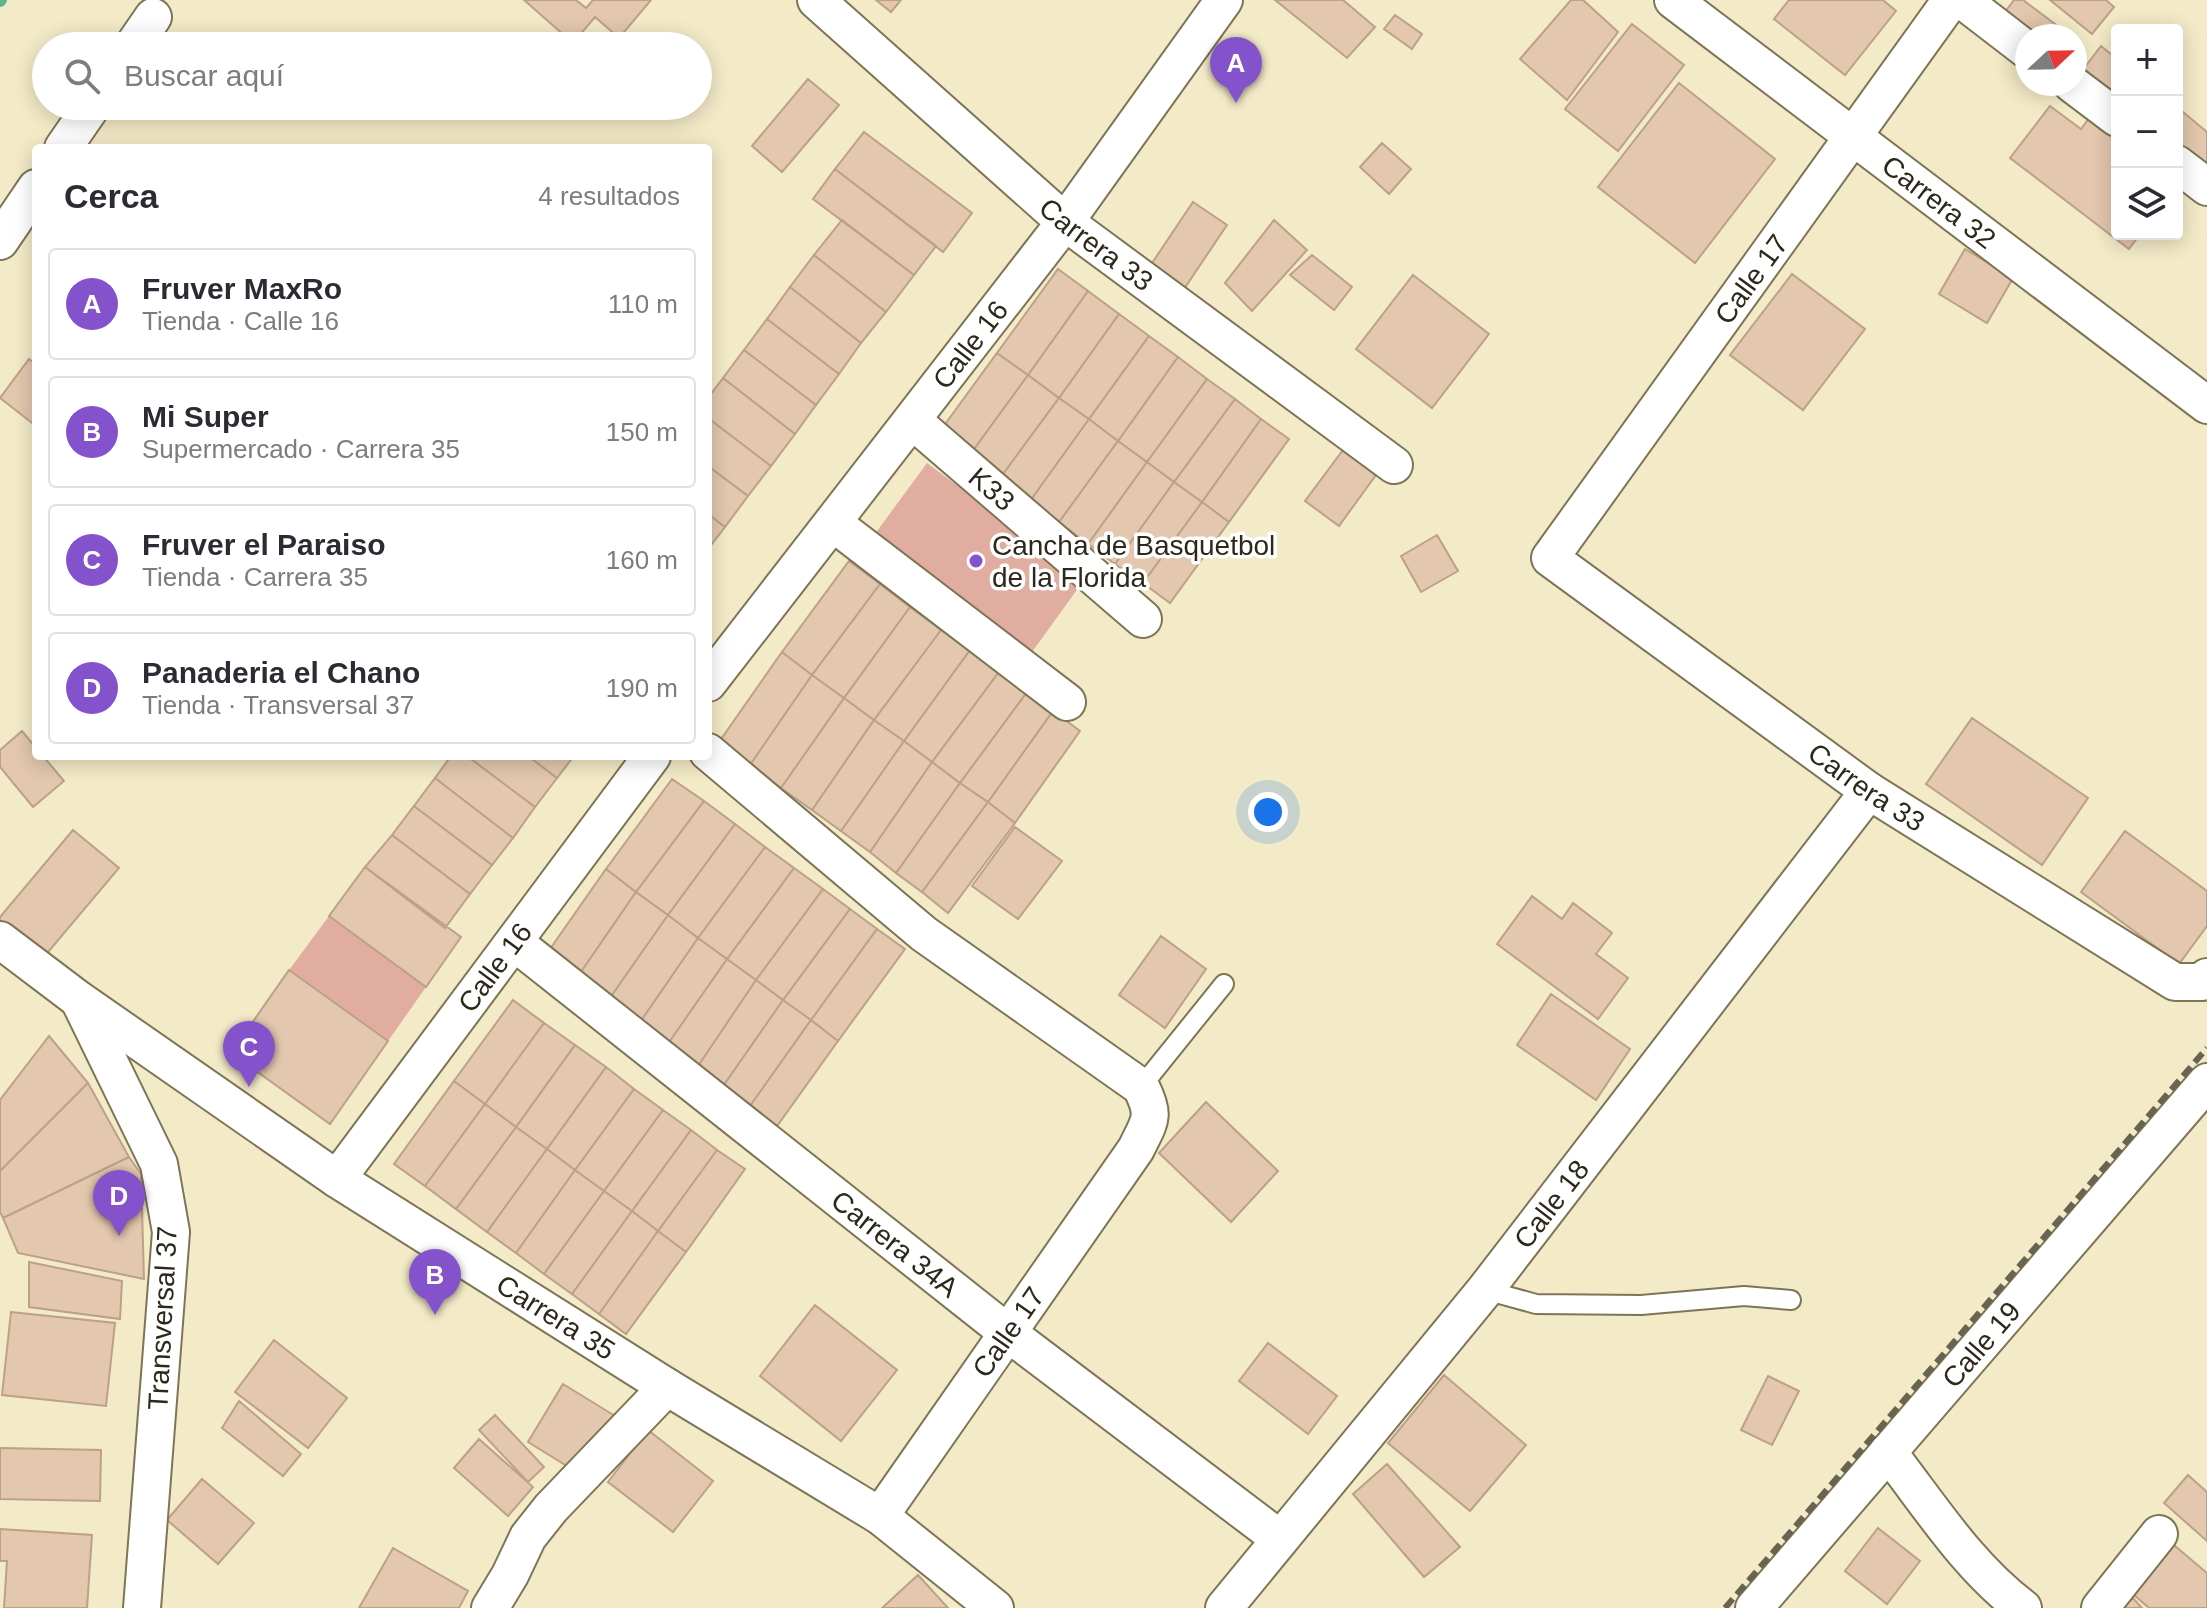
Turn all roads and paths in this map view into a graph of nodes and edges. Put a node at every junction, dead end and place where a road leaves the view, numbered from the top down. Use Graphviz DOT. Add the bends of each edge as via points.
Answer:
graph roads {
  1 [pos="816,0"];
  2 [pos="1224,0"];
  3 [pos="1673,0"];
  4 [pos="1951,0"];
  5 [pos="1962,0"];
  6 [pos="2015,41"];
  7 [pos="2087,95"];
  8 [pos="2111,113"];
  9 [pos="82,120"];
  10 [pos="1853,137"];
  11 [pos="66,144"];
  12 [pos="2182,168"];
  13 [pos="2207,187"];
  14 [pos="32,195"];
  15 [pos="1065,222"];
  16 [pos="0,241"];
  17 [pos="2207,405"];
  18 [pos="913,421"];
  19 [pos="1394,465"];
  20 [pos="833,523"];
  21 [pos="1550,558"];
  22 [pos="1143,619"];
  23 [pos="712,678"];
  24 [pos="1067,702"];
  25 [pos="712,755"];
  26 [pos="649,760"];
  27 [pos="1869,791"];
  28 [pos="0,940"];
  29 [pos="514,942"];
  30 [pos="2204,980"];
  31 [pos="1224,984"];
  32 [pos="78,999"];
  33 [pos="2207,1082"];
  34 [pos="1141,1087"];
  35 [pos="337,1179"];
  36 [pos="1485,1290"];
  37 [pos="1791,1300"];
  38 [pos="1008,1333"];
  39 [pos="667,1387"];
  40 [pos="1888,1452"];
  41 [pos="880,1516"];
  42 [pos="2159,1534"];
  43 [pos="1280,1539"];
  44 [pos="142,1608"];
  45 [pos="490,1608"];
  46 [pos="995,1608"];
  47 [pos="1224,1608"];
  48 [pos="1754,1608"];
  49 [pos="2023,1608"];
  50 [pos="2100,1608"];
  1 -- 15 [label="street, Carrera 33"];
  2 -- 15 [label="street, Calle 16"];
  3 -- 10 [label="street, Carrera 32"];
  4 -- 10 [label="street, Calle 17"];
  5 -- 6 [label="street"];
  7 -- 8 [label="street"];
  9 -- 11 [label="street"];
  10 -- 17 [label="street, Carrera 32"];
  10 -- 21 [label="street, Calle 17"];
  12 -- 13 [label="street"];
  14 -- 16 [label="street"];
  15 -- 18 [label="street, Calle 16"];
  15 -- 19 [label="street, Carrera 33"];
  18 -- 20 [label="street, Calle 16"];
  18 -- 22 [label="street, K33"];
  20 -- 23 [label="street, Calle 16"];
  20 -- 24 [label="street"];
  21 -- 27 [label="street, Carrera 33"];
  25 -- 34 [label="street" via="924,934"];
  26 -- 29 [label="street, Calle 16"];
  27 -- 30 [label="street, Carrera 33" via="2175,982"];
  27 -- 36 [label="street, Calle 18"];
  28 -- 32 [label="street, Carrera 35"];
  29 -- 35 [label="street, Calle 16"];
  29 -- 38 [label="street, Carrera 34A"];
  31 -- 34 [label="lane"];
  32 -- 35 [label="street, Carrera 35"];
  32 -- 44 [label="street, Transversal 37" via="159,1164 171,1232"];
  33 -- 40 [label="street, Calle 19"];
  34 -- 38 [label="street, Calle 17" via="1151,1107 1136,1149"];
  35 -- 39 [label="street, Carrera 35"];
  36 -- 37 [label="lane" via="1536,1304 1641,1305 1744,1296"];
  36 -- 43 [label="street, Calle 18"];
  38 -- 41 [label="street, Calle 17"];
  38 -- 43 [label="street, Carrera 34A"];
  39 -- 41 [label="street, Carrera 35"];
  39 -- 45 [label="street" via="551,1508 528,1537"];
  40 -- 48 [label="street, Calle 19"];
  40 -- 49 [label="street" via="1970,1559"];
  41 -- 46 [label="street, Carrera 35"];
  42 -- 50 [label="street"];
  43 -- 47 [label="street, Calle 18"];
}
